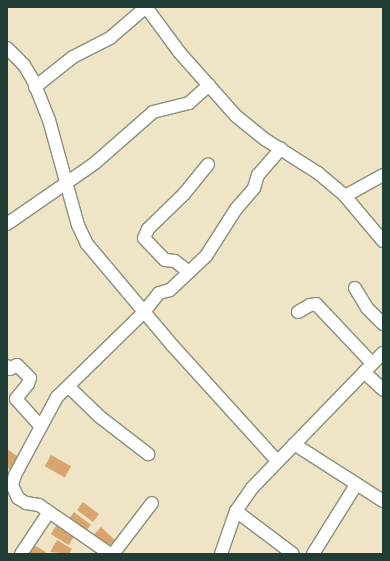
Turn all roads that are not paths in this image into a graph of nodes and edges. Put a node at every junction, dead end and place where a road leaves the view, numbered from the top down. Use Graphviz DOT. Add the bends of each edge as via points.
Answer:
graph roads {
  1 [pos="146,7"];
  2 [pos="7,48"];
  3 [pos="209,85"];
  4 [pos="35,87"];
  5 [pos="281,149"];
  6 [pos="208,164"];
  7 [pos="383,175"];
  8 [pos="67,184"];
  9 [pos="345,196"];
  10 [pos="7,224"];
  11 [pos="383,241"];
  12 [pos="189,272"];
  13 [pos="355,288"];
  14 [pos="144,312"];
  15 [pos="298,312"];
  16 [pos="383,324"];
  17 [pos="383,353"];
  18 [pos="7,366"];
  19 [pos="368,368"];
  20 [pos="69,387"];
  21 [pos="383,390"];
  22 [pos="40,426"];
  23 [pos="294,444"];
  24 [pos="148,454"];
  25 [pos="277,460"];
  26 [pos="356,485"];
  27 [pos="383,501"];
  28 [pos="152,503"];
  29 [pos="236,511"];
  30 [pos="49,512"];
  31 [pos="21,554"];
  32 [pos="112,554"];
  33 [pos="221,554"];
  34 [pos="293,554"];
  35 [pos="313,554"];
  1 -- 3 [label="street" via="180,53"];
  1 -- 4 [label="street" via="110,38 73,57"];
  2 -- 4 [label="street" via="24,65"];
  3 -- 5 [label="street" via="236,116"];
  3 -- 8 [label="street" via="182,106 153,112 135,130"];
  4 -- 8 [label="street" via="49,120"];
  5 -- 9 [label="street"];
  5 -- 12 [label="street" via="258,174 254,188 233,214 209,252"];
  6 -- 12 [label="street" via="184,194 148,230 144,238 165,260 174,261"];
  7 -- 9 [label="street"];
  8 -- 10 [label="street"];
  8 -- 14 [label="street" via="78,225 88,244"];
  9 -- 11 [label="street"];
  12 -- 14 [label="street" via="170,290 159,293"];
  13 -- 16 [label="street" via="367,308"];
  14 -- 20 [label="street" via="96,357"];
  14 -- 25 [label="street"];
  15 -- 19 [label="street" via="316,304"];
  17 -- 19 [label="street"];
  18 -- 22 [label="street" via="10,369 18,365 30,378 16,399"];
  19 -- 21 [label="street"];
  19 -- 23 [label="street"];
  20 -- 22 [label="street" via="57,397"];
  20 -- 24 [label="street" via="100,417"];
  22 -- 30 [label="street" via="12,484 13,491 23,501"];
  23 -- 25 [label="street"];
  23 -- 26 [label="street"];
  25 -- 29 [label="street"];
  26 -- 27 [label="street"];
  26 -- 35 [label="street"];
  28 -- 32 [label="street"];
  29 -- 33 [label="street"];
  29 -- 34 [label="street"];
  30 -- 31 [label="street"];
  30 -- 32 [label="street"];
}
